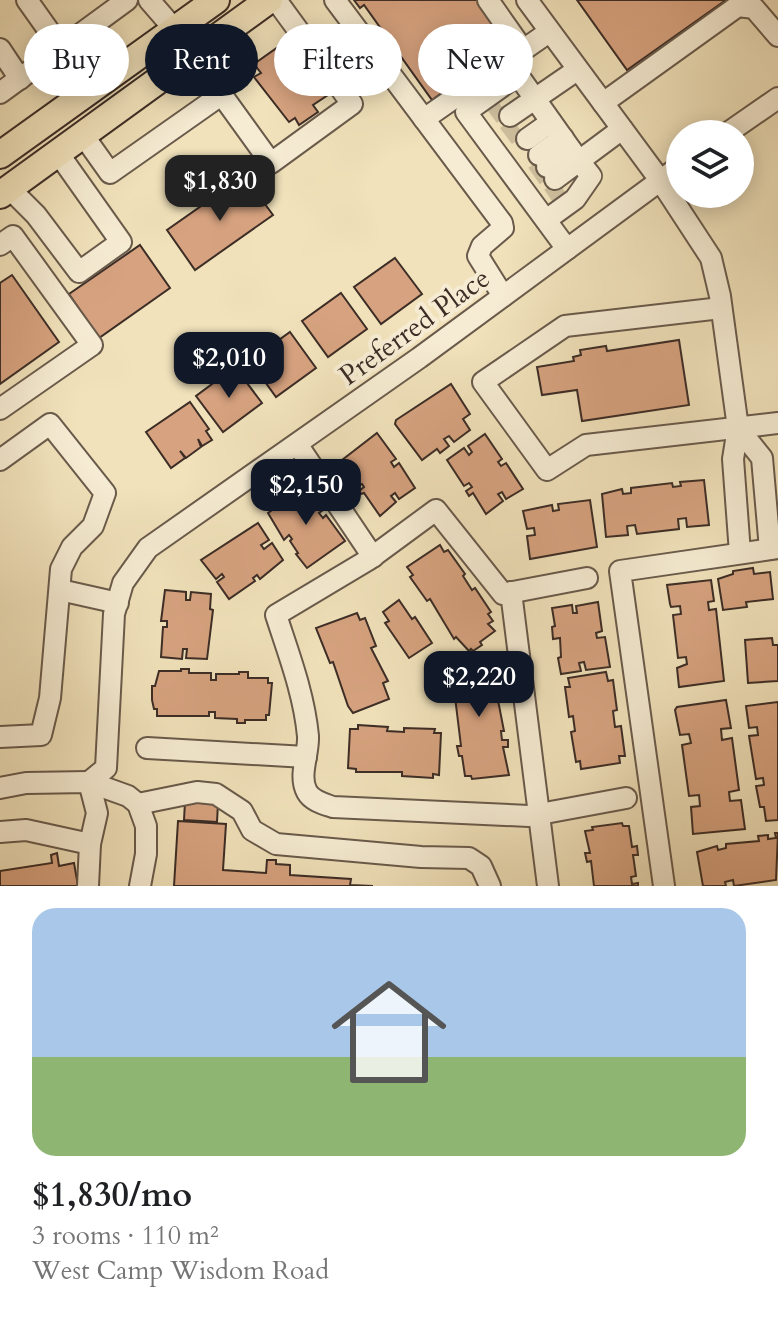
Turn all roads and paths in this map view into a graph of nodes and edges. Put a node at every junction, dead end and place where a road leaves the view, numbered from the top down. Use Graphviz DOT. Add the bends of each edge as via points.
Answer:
graph roads {
  1 [pos="27,0"];
  2 [pos="127,0"];
  3 [pos="149,0"];
  4 [pos="216,0"];
  5 [pos="269,0"];
  6 [pos="276,0"];
  7 [pos="335,0"];
  8 [pos="488,0"];
  9 [pos="527,0"];
  10 [pos="42,24"];
  11 [pos="94,24"];
  12 [pos="170,24"];
  13 [pos="183,24"];
  14 [pos="236,24"];
  15 [pos="505,24"];
  16 [pos="549,32"];
  17 [pos="778,36"];
  18 [pos="533,43"];
  19 [pos="0,49"];
  20 [pos="577,70"];
  21 [pos="24,76"];
  22 [pos="20,79"];
  23 [pos="145,90"];
  24 [pos="0,93"];
  25 [pos="84,96"];
  26 [pos="220,96"];
  27 [pos="222,96"];
  28 [pos="457,96"];
  29 [pos="778,98"];
  30 [pos="603,103"];
  31 [pos="424,119"];
  32 [pos="746,120"];
  33 [pos="622,129"];
  34 [pos="557,130"];
  35 [pos="83,135"];
  36 [pos="58,153"];
  37 [pos="0,155"];
  38 [pos="521,159"];
  39 [pos="666,176"];
  40 [pos="660,180"];
  41 [pos="4,192"];
  42 [pos="0,245"];
  43 [pos="567,249"];
  44 [pos="503,296"];
  45 [pos="721,308"];
  46 [pos="0,409"];
  47 [pos="778,423"];
  48 [pos="738,428"];
  49 [pos="297,444"];
  50 [pos="0,460"];
  51 [pos="774,548"];
  52 [pos="740,553"];
  53 [pos="373,557"];
  54 [pos="587,578"];
  55 [pos="60,590"];
  56 [pos="511,592"];
  57 [pos="118,603"];
  58 [pos="0,737"];
  59 [pos="147,748"];
  60 [pos="306,757"];
  61 [pos="89,782"];
  62 [pos="0,788"];
  63 [pos="626,798"];
  64 [pos="138,804"];
  65 [pos="537,814"];
  66 [pos="0,832"];
  67 [pos="90,844"];
  68 [pos="88,886"];
  69 [pos="140,886"];
  70 [pos="490,886"];
  71 [pos="548,886"];
  72 [pos="664,886"];
  1 -- 10 [label="street"];
  2 -- 11 [label="street"];
  3 -- 12 [label="street"];
  4 -- 13 [label="main road"];
  5 -- 14 [label="main road"];
  6 -- 27 [label="street" via="352,104 271,163"];
  7 -- 31 [label="street"];
  8 -- 15 [label="street"];
  9 -- 16 [label="street"];
  16 -- 18 [label="street"];
  16 -- 20 [label="street"];
  17 -- 30 [label="street" via="754,8 738,6"];
  19 -- 22 [label="street"];
  20 -- 30 [label="street"];
  20 -- 34 [label="street"];
  21 -- 22 [label="street"];
  22 -- 24 [label="street"];
  23 -- 35 [label="main road"];
  25 -- 37 [label="main road"];
  26 -- 35 [label="street" via="110,173"];
  28 -- 31 [label="street"];
  29 -- 32 [label="street"];
  30 -- 33 [label="street"];
  31 -- 44 [label="street" via="502,223 478,256"];
  33 -- 34 [label="street"];
  33 -- 40 [label="street"];
  34 -- 38 [label="street"];
  34 -- 38 [label="street"];
  34 -- 38 [label="street"];
  34 -- 38 [label="street" via="591,176 575,199"];
  34 -- 38 [label="street" via="518,75 466,112"];
  35 -- 36 [label="main road"];
  36 -- 41 [label="main road"];
  36 -- 41 [label="street" via="121,242 79,272 36,215"];
  38 -- 43 [label="street"];
  39 -- 40 [label="street, Preferred Place"];
  40 -- 43 [label="street, Preferred Place"];
  40 -- 45 [label="street" via="711,258"];
  42 -- 46 [label="street" via="13,236 92,345"];
  43 -- 44 [label="street, Preferred Place"];
  44 -- 49 [label="street, Preferred Place"];
  45 -- 48 [label="street"];
  45 -- 48 [label="street" via="565,326 483,382 547,470 586,445"];
  47 -- 48 [label="street"];
  48 -- 51 [label="street" via="762,458"];
  48 -- 52 [label="street" via="733,459"];
  49 -- 53 [label="street"];
  49 -- 57 [label="street, Preferred Place" via="148,548 123,583"];
  50 -- 55 [label="street" via="50,424 105,493 93,526 72,547 61,569"];
  51 -- 52 [label="street"];
  52 -- 72 [label="street" via="620,571"];
  53 -- 56 [label="street" via="436,510 503,594"];
  53 -- 60 [label="street" via="276,615 306,712"];
  54 -- 56 [label="street"];
  55 -- 57 [label="street"];
  55 -- 58 [label="street" via="50,698 41,735"];
  56 -- 65 [label="street"];
  57 -- 61 [label="street, Preferred Place" via="106,768"];
  59 -- 60 [label="street"];
  60 -- 65 [label="street" via="307,793 333,807"];
  61 -- 62 [label="street"];
  61 -- 64 [label="street"];
  61 -- 67 [label="street" via="97,813"];
  63 -- 65 [label="street"];
  64 -- 69 [label="street" via="146,826"];
  64 -- 70 [label="street" via="197,792 216,794 242,811 252,830 276,844 469,858 481,866"];
  65 -- 71 [label="street"];
  66 -- 67 [label="street" via="26,830"];
  67 -- 68 [label="street"];
}
